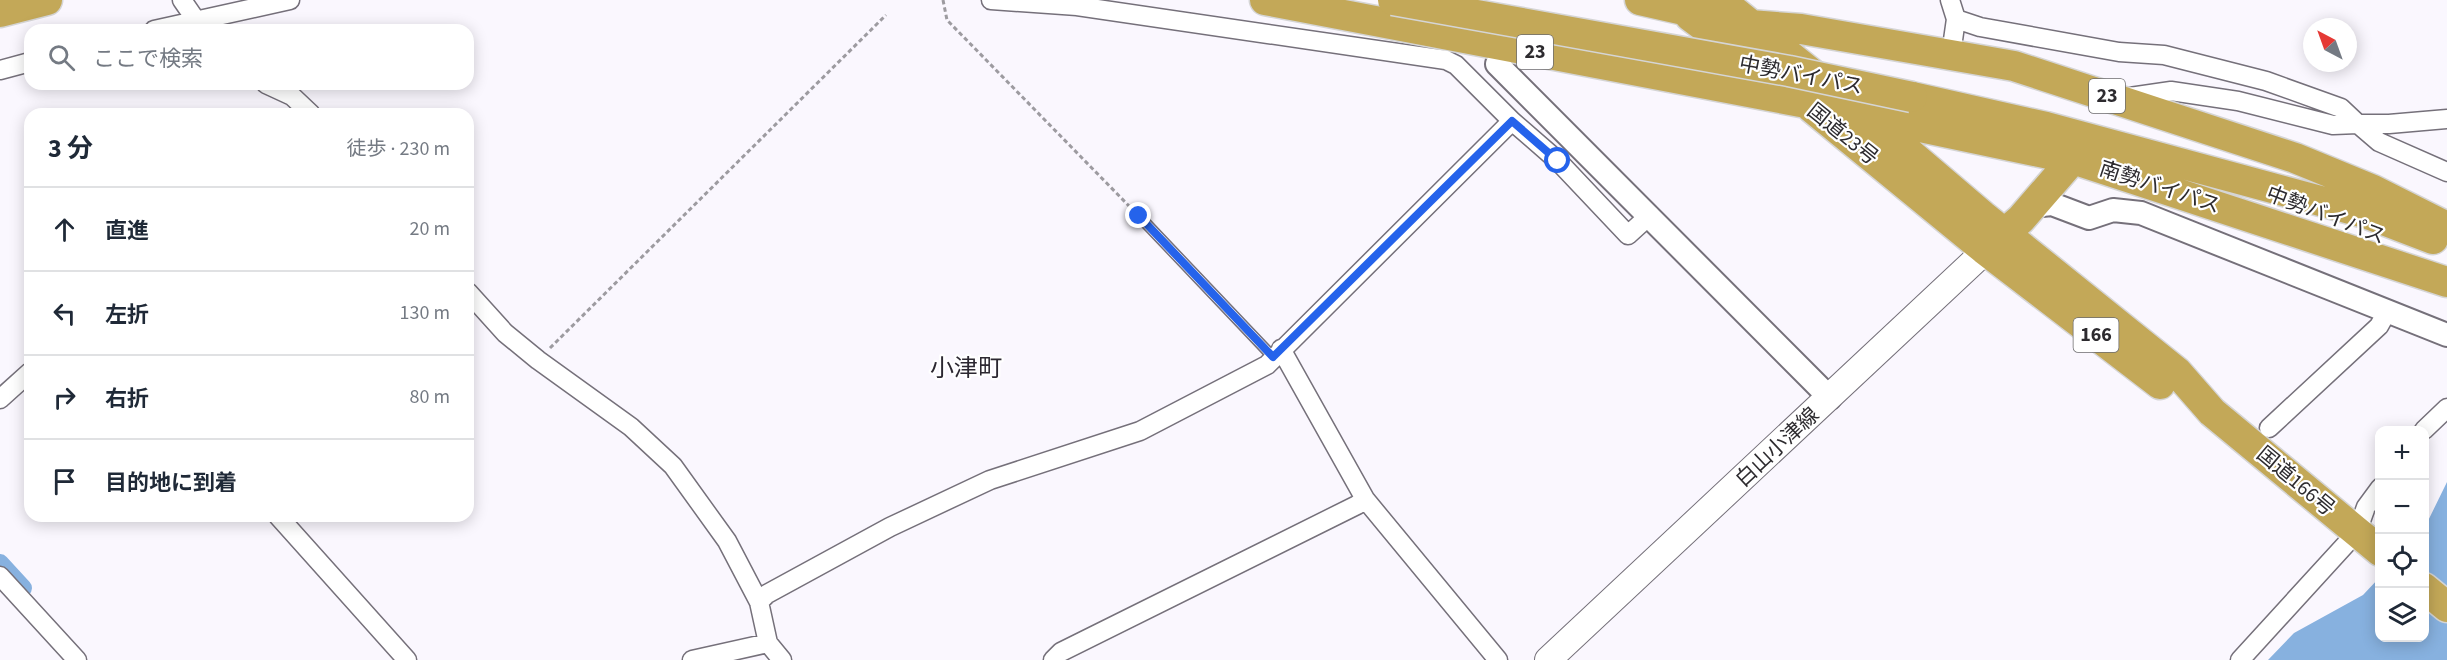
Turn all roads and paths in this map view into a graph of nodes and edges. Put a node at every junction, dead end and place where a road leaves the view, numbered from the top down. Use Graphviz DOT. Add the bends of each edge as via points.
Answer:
graph roads {
  1 [pos="47,0"];
  2 [pos="182,0"];
  3 [pos="290,0"];
  4 [pos="943,0"];
  5 [pos="991,0"];
  6 [pos="1393,0"];
  7 [pos="1434,0"];
  8 [pos="1640,0"];
  9 [pos="1720,0"];
  10 [pos="1733,0"];
  11 [pos="1950,0"];
  12 [pos="1273,6"];
  13 [pos="1678,6"];
  14 [pos="0,12"];
  15 [pos="886,15"];
  16 [pos="1451,18"];
  17 [pos="1956,19"];
  18 [pos="197,24"];
  19 [pos="202,24"];
  20 [pos="1750,25"];
  21 [pos="1801,29"];
  22 [pos="1281,34"];
  23 [pos="1951,54"];
  24 [pos="24,64"];
  25 [pos="1497,64"];
  26 [pos="0,70"];
  27 [pos="279,90"];
  28 [pos="2118,99"];
  29 [pos="1806,103"];
  30 [pos="302,108"];
  31 [pos="1866,117"];
  32 [pos="2447,119"];
  33 [pos="1512,121"];
  34 [pos="2358,124"];
  35 [pos="2068,164"];
  36 [pos="2204,169"];
  37 [pos="2447,172"];
  38 [pos="2032,206"];
  39 [pos="2073,213"];
  40 [pos="1650,215"];
  41 [pos="1139,216"];
  42 [pos="2447,226"];
  43 [pos="1994,241"];
  44 [pos="2447,245"];
  45 [pos="2447,265"];
  46 [pos="2447,282"];
  47 [pos="474,299"];
  48 [pos="2388,310"];
  49 [pos="2447,335"];
  50 [pos="1277,353"];
  51 [pos="538,360"];
  52 [pos="24,377"];
  53 [pos="1830,398"];
  54 [pos="0,399"];
  55 [pos="2447,408"];
  56 [pos="2428,426"];
  57 [pos="2269,428"];
  58 [pos="2375,494"];
  59 [pos="1365,499"];
  60 [pos="284,522"];
  61 [pos="2368,541"];
  62 [pos="0,576"];
  63 [pos="2429,592"];
  64 [pos="759,602"];
  65 [pos="2447,607"];
  66 [pos="768,643"];
  67 [pos="77,660"];
  68 [pos="407,660"];
  69 [pos="692,660"];
  70 [pos="782,660"];
  71 [pos="1053,660"];
  72 [pos="1498,660"];
  73 [pos="1548,660"];
  74 [pos="2240,660"];
  1 -- 14 [label="highway"];
  2 -- 18 [label="street"];
  3 -- 19 [label="street"];
  4 -- 41 [label="path" via="947,20"];
  5 -- 22 [label="street" via="1077,6"];
  6 -- 36 [label="highway, 中勢バイパス / 23, bridge" via="1789,71 2046,127"];
  7 -- 16 [label="street"];
  8 -- 13 [label="highway, 23"];
  9 -- 20 [label="highway, 国道23号 / 23"];
  10 -- 21 [label="highway, 23"];
  11 -- 17 [label="street"];
  12 -- 22 [label="street"];
  12 -- 29 [label="highway, 23"];
  13 -- 20 [label="highway, 23"];
  13 -- 29 [label="highway, 国道23号 / 23"];
  15 -- 51 [label="path"];
  17 -- 23 [label="street"];
  17 -- 34 [label="street" via="1980,27 2119,52 2164,56 2266,81 2342,108"];
  20 -- 21 [label="highway, 23"];
  20 -- 31 [label="highway, 国道23号 / 23"];
  21 -- 23 [label="highway, 23"];
  22 -- 33 [label="street" via="1446,60 1456,65"];
  23 -- 28 [label="highway, 23" via="2014,66"];
  24 -- 26 [label="street"];
  25 -- 40 [label="street"];
  27 -- 30 [label="street" via="292,96"];
  28 -- 34 [label="street" via="2171,91 2238,101 2334,125"];
  28 -- 42 [label="highway, 23" via="2295,158"];
  29 -- 31 [label="highway, 23"];
  29 -- 43 [label="highway, 国道23号 / 23"];
  31 -- 35 [label="highway, 南勢バイパス / 23"];
  31 -- 43 [label="highway, 国道23号 / 23"];
  32 -- 34 [label="street"];
  33 -- 40 [label="street" via="1558,161 1628,235"];
  33 -- 50 [label="street"];
  34 -- 37 [label="street" via="2379,142"];
  35 -- 38 [label="highway"];
  35 -- 39 [label="street" via="2064,189"];
  35 -- 46 [label="highway, 南勢バイパス / 23"];
  36 -- 44 [label="highway, 中勢バイパス / 23" via="2365,213"];
  36 -- 45 [label="highway, 中勢バイパス / 23" via="2359,226"];
  38 -- 39 [label="street" via="2047,203"];
  38 -- 43 [label="highway"];
  39 -- 48 [label="street" via="2089,218 2113,210 2141,213"];
  40 -- 53 [label="street"];
  41 -- 50 [label="lane"];
  43 -- 53 [label="main road, 白山小津線"];
  43 -- 61 [label="highway, 国道166号 / 166" via="2177,372 2212,412"];
  47 -- 51 [label="street"];
  48 -- 49 [label="street"];
  48 -- 57 [label="street" via="2379,326"];
  50 -- 59 [label="street"];
  50 -- 64 [label="street" via="1257,370 1140,430 990,480 890,527"];
  51 -- 64 [label="street" via="631,427 673,466 727,541"];
  52 -- 54 [label="street"];
  53 -- 73 [label="main road, 白山小津線"];
  55 -- 56 [label="street"];
  58 -- 61 [label="street" via="2366,507"];
  59 -- 71 [label="street" via="1061,652"];
  59 -- 72 [label="street"];
  60 -- 68 [label="street"];
  61 -- 74 [label="street"];
  62 -- 67 [label="street"];
  63 -- 65 [label="highway"];
  64 -- 66 [label="street"];
  66 -- 69 [label="street"];
  66 -- 70 [label="street"];
}
